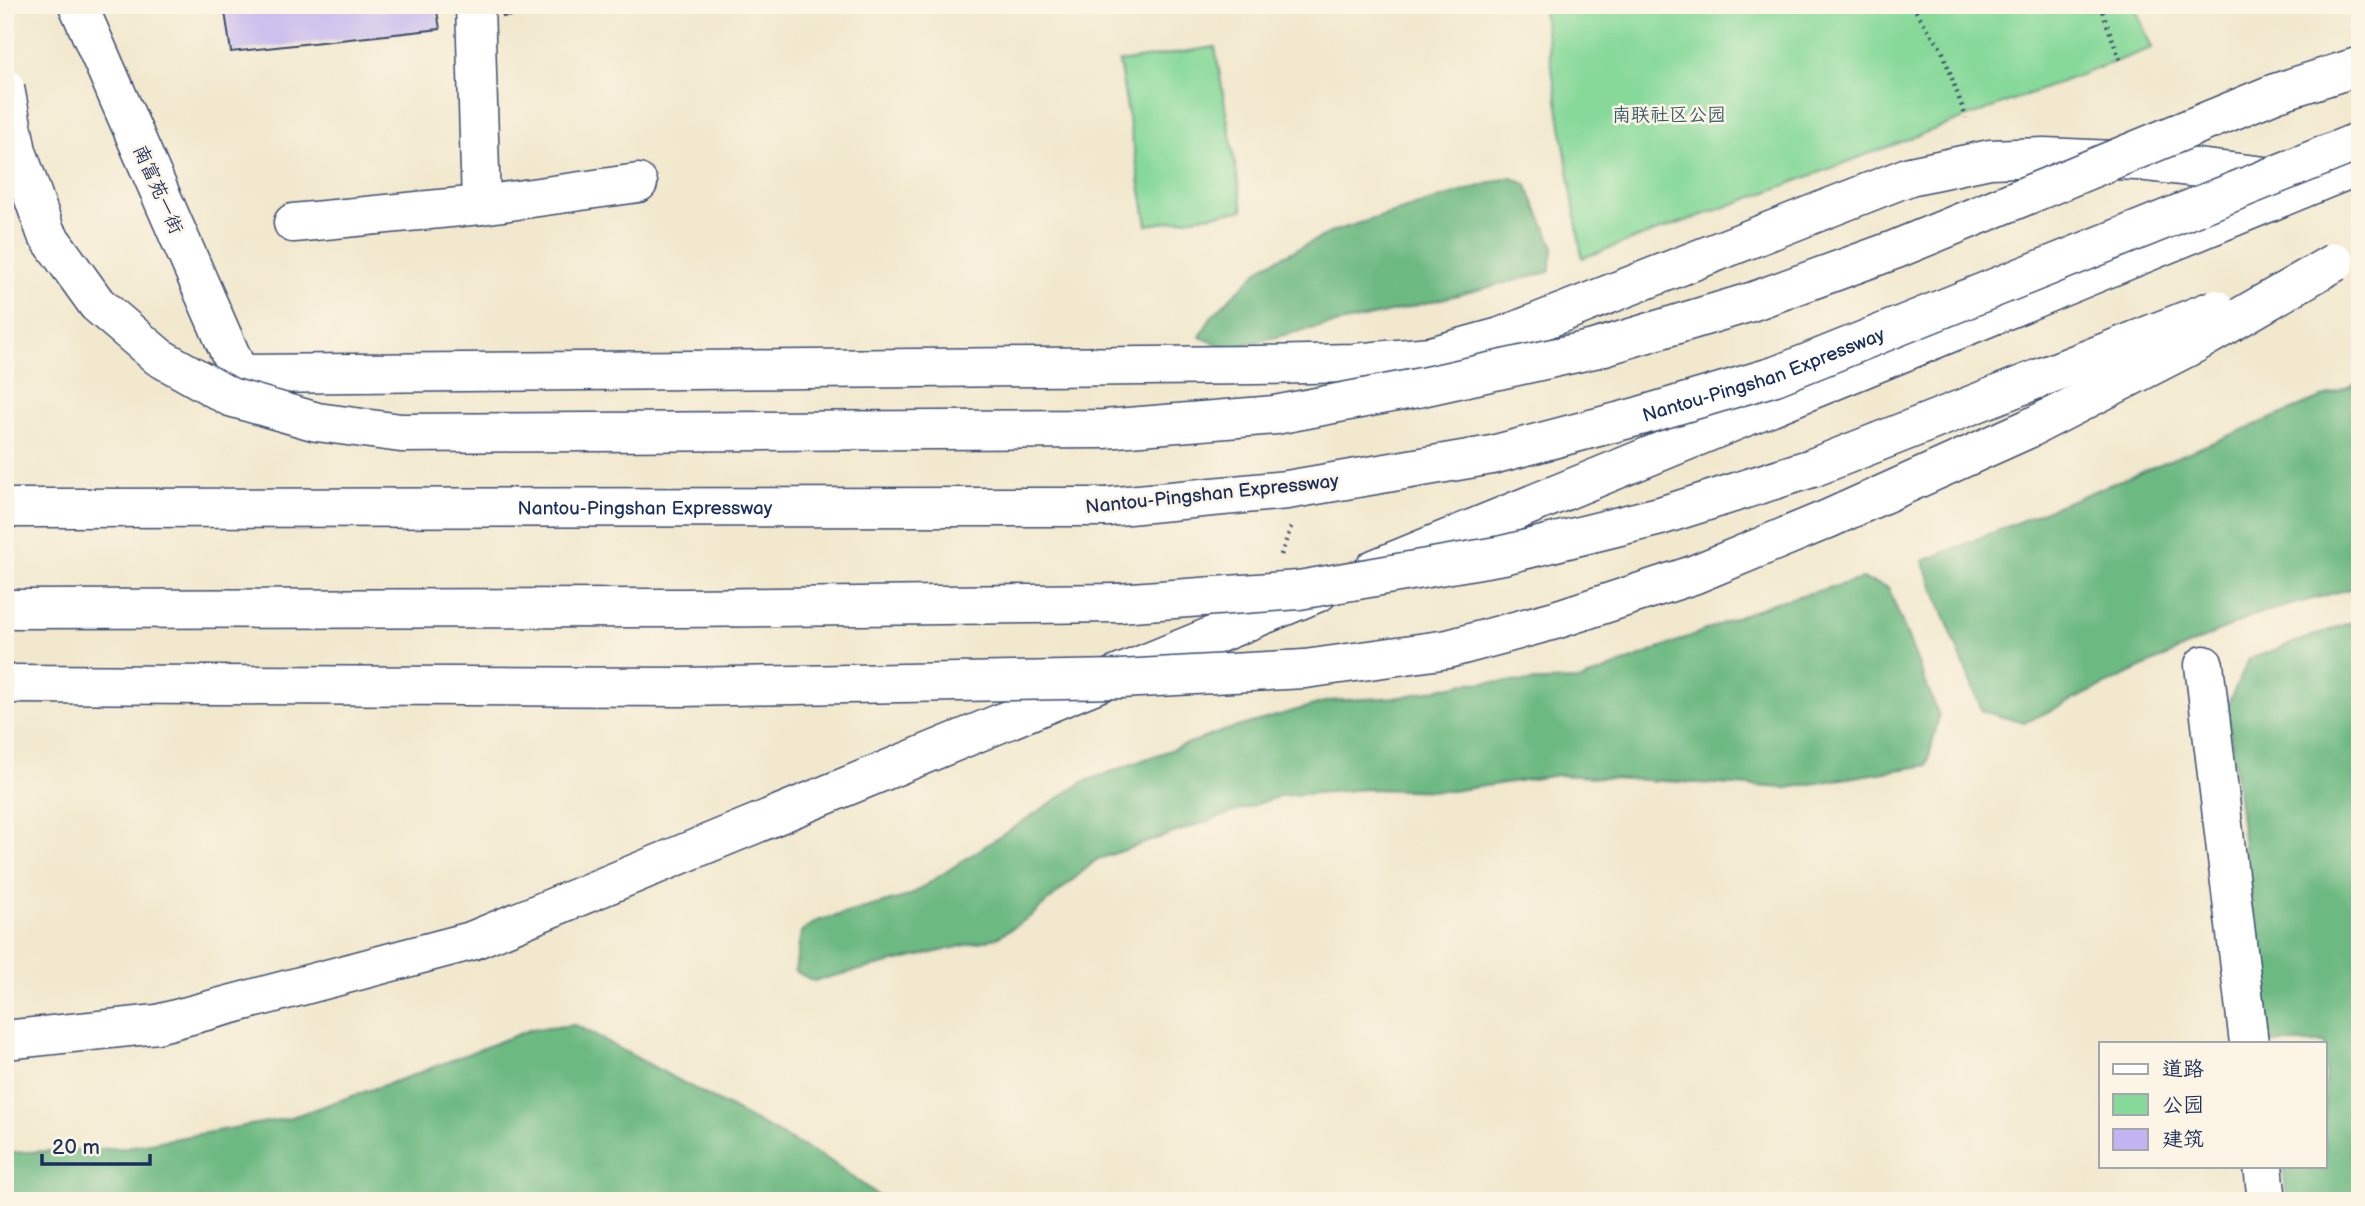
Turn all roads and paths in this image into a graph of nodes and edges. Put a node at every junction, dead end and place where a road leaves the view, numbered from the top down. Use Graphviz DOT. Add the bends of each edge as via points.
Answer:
graph roads {
  1 [pos="78,5"];
  2 [pos="475,5"];
  3 [pos="2100,5"];
  4 [pos="1915,6"];
  5 [pos="2120,60"];
  6 [pos="2360,66"];
  7 [pos="5,88"];
  8 [pos="1966,118"];
  9 [pos="2360,141"];
  10 [pos="2360,165"];
  11 [pos="2320,182"];
  12 [pos="638,183"];
  13 [pos="481,205"];
  14 [pos="293,223"];
  15 [pos="2347,257"];
  16 [pos="12,507"];
  17 [pos="5,609"];
  18 [pos="2204,666"];
  19 [pos="5,684"];
  20 [pos="5,1040"];
  21 [pos="2249,1042"];
  22 [pos="2263,1168"];
  23 [pos="2267,1201"];
  1 -- 11 [label="main road, 南富苑一街" via="239,374 1257,365 1431,356 1500,337 1910,176 1990,159 2137,161"];
  2 -- 13 [label="main road"];
  3 -- 5 [label="path"];
  4 -- 8 [label="path" via="1942,50"];
  6 -- 7 [label="main road, bridge" via="2275,93 1894,250 1751,302 1594,349 1275,415 1104,429 401,433 317,422 230,397 159,356 97,304 46,233 17,151"];
  9 -- 16 [label="main road, Nantou-Pingshan Expressway, bridge" via="1775,376 1492,455 1287,490 1107,507"];
  10 -- 11 [label="main road"];
  11 -- 20 [label="main road" via="471,941 157,1024"];
  12 -- 13 [label="main road"];
  13 -- 14 [label="main road"];
  15 -- 17 [label="main road, bridge" via="1761,484 1660,516 1503,555 1299,590 1118,603"];
  15 -- 19 [label="main road, bridge" via="2194,344 2028,429 1828,519 1693,575 1448,649 1305,669 1120,679 682,687"];
  18 -- 21 [label="main road"];
  22 -- 23 [label="main road"];
}
